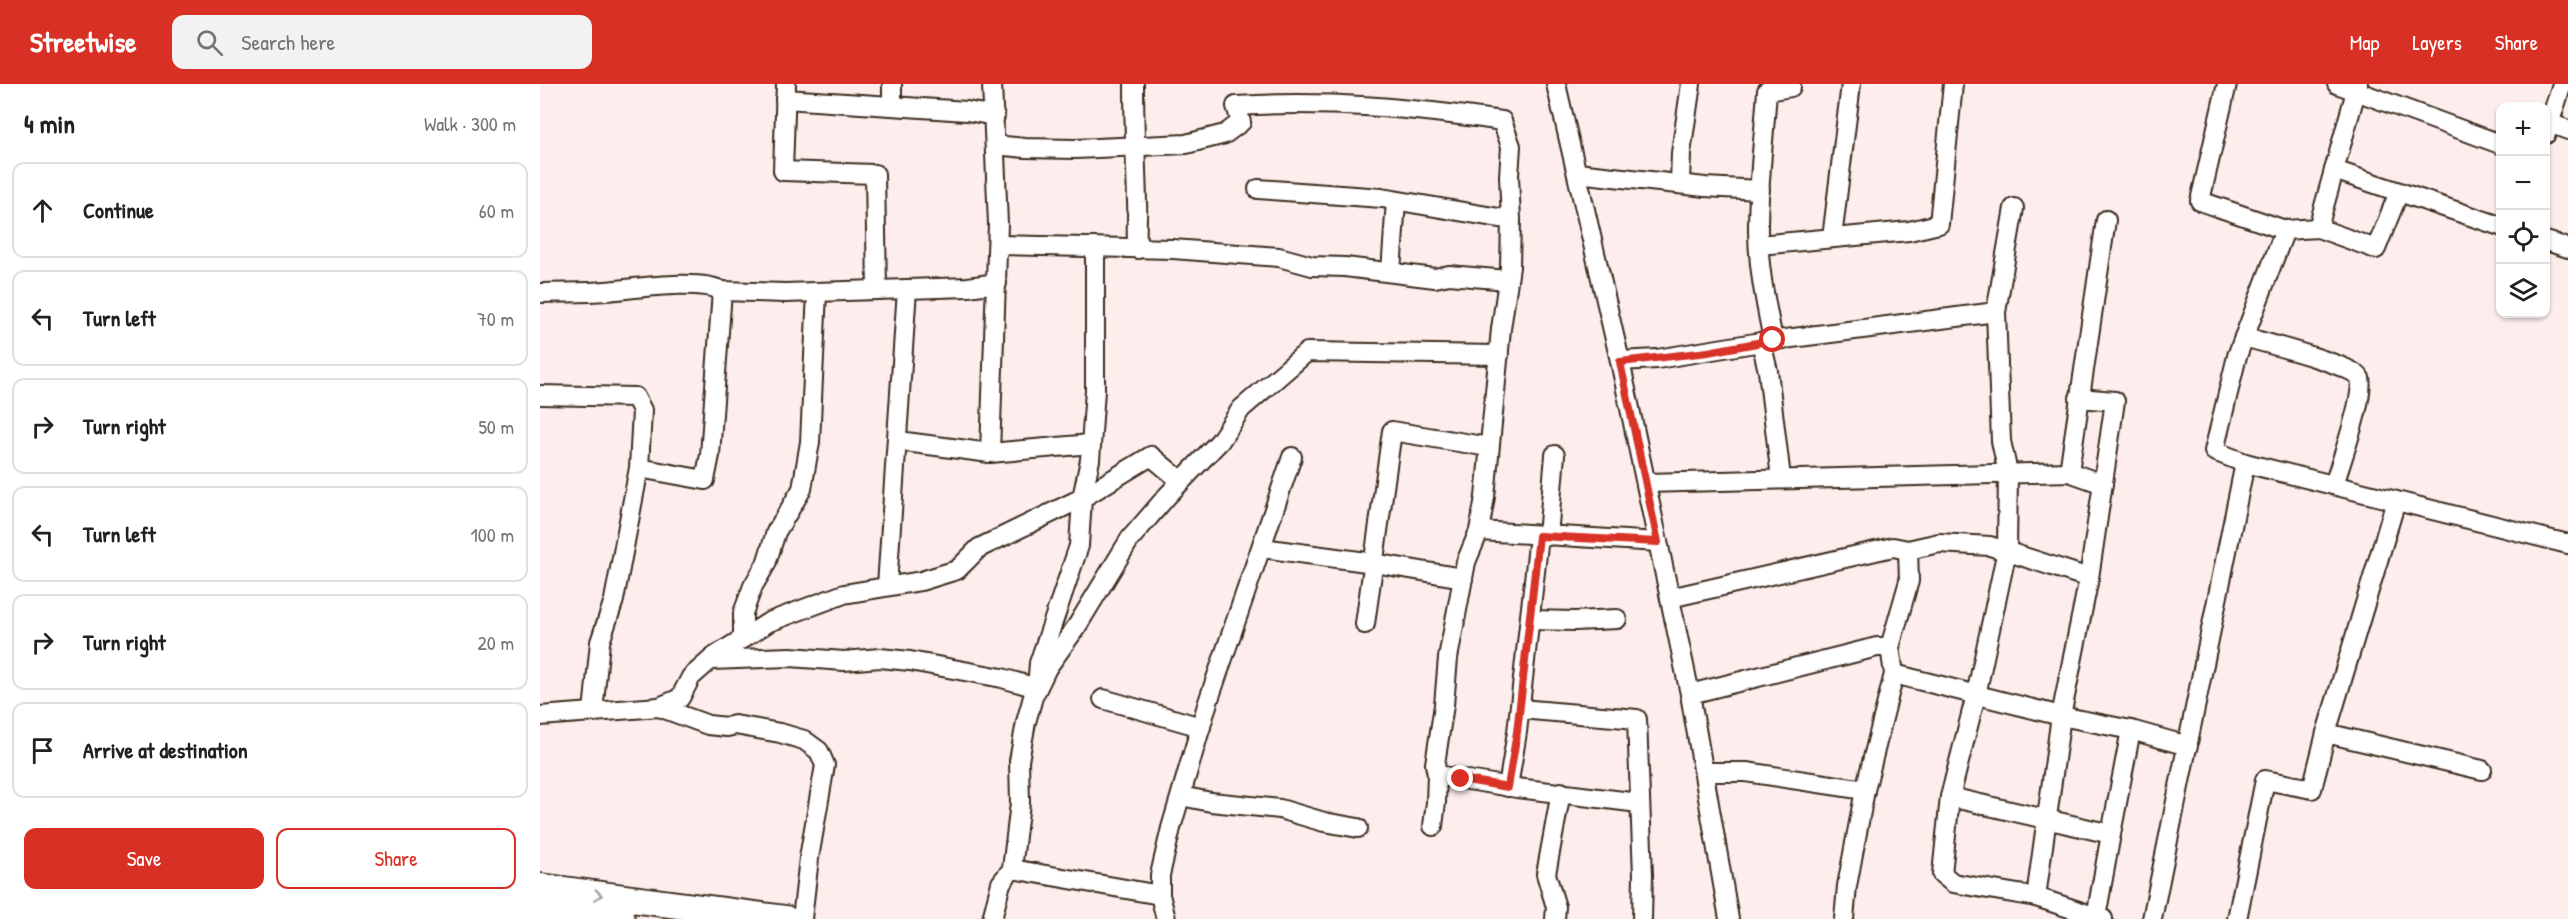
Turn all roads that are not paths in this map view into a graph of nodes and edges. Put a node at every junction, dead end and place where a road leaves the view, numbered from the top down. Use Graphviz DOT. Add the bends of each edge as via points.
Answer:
graph roads {
  1 [pos="892,84"];
  2 [pos="992,84"];
  3 [pos="1134,84"];
  4 [pos="1556,84"];
  5 [pos="1691,84"];
  6 [pos="1791,84"];
  7 [pos="1851,84"];
  8 [pos="1953,84"];
  9 [pos="2227,84"];
  10 [pos="2337,84"];
  11 [pos="2562,84"];
  12 [pos="2357,87"];
  13 [pos="785,92"];
  14 [pos="892,106"];
  15 [pos="994,117"];
  16 [pos="2550,120"];
  17 [pos="2550,129"];
  18 [pos="2568,130"];
  19 [pos="2496,142"];
  20 [pos="995,145"];
  21 [pos="1134,146"];
  22 [pos="2334,170"];
  23 [pos="1577,173"];
  24 [pos="1680,184"];
  25 [pos="1258,189"];
  26 [pos="1760,190"];
  27 [pos="2399,192"];
  28 [pos="1396,201"];
  29 [pos="2014,208"];
  30 [pos="1511,220"];
  31 [pos="2106,220"];
  32 [pos="2496,225"];
  33 [pos="2318,228"];
  34 [pos="2285,230"];
  35 [pos="1832,238"];
  36 [pos="2550,242"];
  37 [pos="998,245"];
  38 [pos="1759,245"];
  39 [pos="1095,247"];
  40 [pos="2568,248"];
  41 [pos="1138,249"];
  42 [pos="1391,272"];
  43 [pos="1508,280"];
  44 [pos="997,283"];
  45 [pos="907,289"];
  46 [pos="877,290"];
  47 [pos="722,291"];
  48 [pos="818,292"];
  49 [pos="540,293"];
  50 [pos="1996,312"];
  51 [pos="2244,337"];
  52 [pos="1767,341"];
  53 [pos="1499,355"];
  54 [pos="1620,362"];
  55 [pos="540,395"];
  56 [pos="2079,398"];
  57 [pos="898,441"];
  58 [pos="1091,444"];
  59 [pos="1489,447"];
  60 [pos="990,453"];
  61 [pos="1555,455"];
  62 [pos="1292,458"];
  63 [pos="2245,463"];
  64 [pos="639,468"];
  65 [pos="2068,472"];
  66 [pos="2008,473"];
  67 [pos="1781,478"];
  68 [pos="1181,481"];
  69 [pos="1646,483"];
  70 [pos="2103,484"];
  71 [pos="2334,485"];
  72 [pos="1082,498"];
  73 [pos="2396,501"];
  74 [pos="1479,531"];
  75 [pos="1544,536"];
  76 [pos="1658,542"];
  77 [pos="2568,544"];
  78 [pos="1262,548"];
  79 [pos="1908,550"];
  80 [pos="2007,550"];
  81 [pos="1374,563"];
  82 [pos="1462,578"];
  83 [pos="2090,578"];
  84 [pos="887,586"];
  85 [pos="1670,598"];
  86 [pos="1617,619"];
  87 [pos="1530,620"];
  88 [pos="1365,624"];
  89 [pos="743,637"];
  90 [pos="1890,647"];
  91 [pos="711,660"];
  92 [pos="1894,674"];
  93 [pos="1037,688"];
  94 [pos="1690,694"];
  95 [pos="1976,695"];
  96 [pos="1103,699"];
  97 [pos="659,706"];
  98 [pos="1520,709"];
  99 [pos="593,712"];
  100 [pos="540,716"];
  101 [pos="2061,716"];
  102 [pos="1201,727"];
  103 [pos="2131,730"];
  104 [pos="2326,733"];
  105 [pos="2188,746"];
  106 [pos="2482,770"];
  107 [pos="1704,772"];
  108 [pos="1437,775"];
  109 [pos="1508,787"];
  110 [pos="1865,790"];
  111 [pos="1561,792"];
  112 [pos="1181,796"];
  113 [pos="1950,797"];
  114 [pos="1639,803"];
  115 [pos="2046,819"];
  116 [pos="1433,826"];
  117 [pos="1358,828"];
  118 [pos="2110,834"];
  119 [pos="1012,869"];
  120 [pos="540,887"];
  121 [pos="1160,895"];
  122 [pos="2036,897"];
  123 [pos="540,909"];
  124 [pos="2100,918"];
  125 [pos="621,919"];
  126 [pos="785,919"];
  127 [pos="802,919"];
  128 [pos="992,919"];
  129 [pos="1166,919"];
  130 [pos="1555,919"];
  131 [pos="1642,919"];
  132 [pos="1729,919"];
  133 [pos="1844,919"];
  134 [pos="2152,919"];
  135 [pos="2237,919"];
  1 -- 14 [label="street"];
  2 -- 15 [label="street"];
  3 -- 21 [label="street"];
  4 -- 23 [label="street"];
  5 -- 24 [label="street"];
  6 -- 26 [label="street" via="1767,91"];
  7 -- 35 [label="street"];
  8 -- 35 [label="street" via="1939,224 1909,231"];
  9 -- 34 [label="street" via="2200,201"];
  10 -- 12 [label="street"];
  11 -- 16 [label="street"];
  12 -- 19 [label="street"];
  12 -- 22 [label="street"];
  13 -- 14 [label="street"];
  13 -- 46 [label="street" via="783,171 876,174"];
  14 -- 15 [label="street" via="967,111"];
  15 -- 20 [label="street"];
  17 -- 18 [label="street"];
  20 -- 21 [label="street"];
  20 -- 37 [label="street"];
  21 -- 30 [label="street" via="1186,144 1225,134 1241,122 1236,106 1246,105 1417,109 1502,121 1511,146"];
  21 -- 41 [label="street"];
  22 -- 27 [label="street"];
  22 -- 33 [label="street"];
  23 -- 24 [label="street"];
  23 -- 54 [label="street"];
  24 -- 26 [label="street"];
  25 -- 28 [label="street"];
  26 -- 38 [label="street"];
  27 -- 32 [label="street"];
  27 -- 33 [label="street" via="2376,249"];
  28 -- 30 [label="street"];
  28 -- 42 [label="street"];
  29 -- 50 [label="street"];
  30 -- 43 [label="street"];
  31 -- 56 [label="street"];
  33 -- 34 [label="street"];
  34 -- 51 [label="street"];
  35 -- 38 [label="street"];
  36 -- 40 [label="street"];
  37 -- 39 [label="street"];
  37 -- 44 [label="street"];
  38 -- 52 [label="street"];
  39 -- 41 [label="street"];
  39 -- 58 [label="street"];
  41 -- 42 [label="street" via="1279,258 1312,266"];
  42 -- 43 [label="street"];
  43 -- 53 [label="street"];
  44 -- 45 [label="street"];
  44 -- 60 [label="street"];
  45 -- 46 [label="street"];
  45 -- 57 [label="street"];
  46 -- 48 [label="street"];
  47 -- 48 [label="street"];
  47 -- 49 [label="street" via="698,286 651,286"];
  47 -- 64 [label="street" via="705,480"];
  48 -- 89 [label="street" via="810,442 802,489 776,532 766,564 753,586 743,612"];
  50 -- 52 [label="street"];
  50 -- 66 [label="street" via="2001,441"];
  51 -- 63 [label="street" via="2214,451"];
  51 -- 71 [label="street" via="2357,372 2359,398"];
  52 -- 54 [label="street"];
  52 -- 67 [label="street"];
  53 -- 59 [label="street"];
  53 -- 68 [label="street" via="1307,352 1241,409 1220,441"];
  54 -- 69 [label="street"];
  55 -- 64 [label="street" via="635,397 642,410"];
  56 -- 65 [label="street"];
  56 -- 70 [label="street" via="2115,400"];
  57 -- 60 [label="street"];
  57 -- 84 [label="street"];
  58 -- 60 [label="street"];
  58 -- 72 [label="street"];
  59 -- 74 [label="street"];
  59 -- 81 [label="street" via="1392,431"];
  61 -- 75 [label="street"];
  62 -- 78 [label="street"];
  63 -- 71 [label="street"];
  63 -- 105 [label="street"];
  64 -- 99 [label="street" via="614,600 600,642"];
  65 -- 66 [label="street"];
  65 -- 70 [label="street"];
  66 -- 67 [label="street"];
  66 -- 80 [label="street"];
  67 -- 69 [label="street"];
  68 -- 72 [label="street" via="1151,456"];
  68 -- 93 [label="street" via="1131,539"];
  69 -- 76 [label="street"];
  70 -- 83 [label="street"];
  71 -- 73 [label="street"];
  72 -- 84 [label="street" via="979,548 957,570"];
  72 -- 93 [label="street" via="1079,546 1039,663"];
  73 -- 77 [label="street"];
  73 -- 104 [label="street"];
  74 -- 75 [label="street"];
  74 -- 82 [label="street"];
  75 -- 76 [label="street"];
  75 -- 87 [label="street"];
  76 -- 85 [label="street"];
  78 -- 81 [label="street"];
  78 -- 102 [label="street"];
  79 -- 80 [label="street" via="1939,543"];
  79 -- 85 [label="street" via="1893,547"];
  79 -- 90 [label="street" via="1909,581"];
  80 -- 83 [label="street"];
  80 -- 95 [label="street"];
  81 -- 82 [label="street"];
  81 -- 88 [label="street"];
  82 -- 108 [label="street" via="1437,740"];
  83 -- 101 [label="street"];
  84 -- 89 [label="street" via="844,594 769,622"];
  85 -- 94 [label="street"];
  86 -- 87 [label="street"];
  87 -- 98 [label="street"];
  89 -- 91 [label="street"];
  90 -- 92 [label="street"];
  90 -- 94 [label="street" via="1877,646"];
  91 -- 93 [label="street" via="900,660"];
  91 -- 97 [label="street" via="691,677 680,698"];
  92 -- 95 [label="street"];
  92 -- 110 [label="street"];
  93 -- 119 [label="street" via="1019,761 1020,803"];
  94 -- 107 [label="street"];
  95 -- 101 [label="street"];
  95 -- 113 [label="street"];
  96 -- 102 [label="street"];
  97 -- 99 [label="street"];
  97 -- 127 [label="street" via="708,725 780,733 804,740 819,751 825,765"];
  98 -- 109 [label="street"];
  98 -- 114 [label="street" via="1637,719"];
  99 -- 100 [label="street"];
  101 -- 103 [label="street"];
  101 -- 115 [label="street"];
  102 -- 112 [label="street"];
  103 -- 105 [label="street"];
  103 -- 118 [label="street"];
  104 -- 106 [label="street"];
  104 -- 135 [label="street" via="2312,789 2265,780"];
  105 -- 134 [label="street"];
  107 -- 110 [label="street" via="1746,772"];
  107 -- 132 [label="street"];
  108 -- 109 [label="street"];
  108 -- 116 [label="street"];
  109 -- 111 [label="street"];
  110 -- 133 [label="street"];
  111 -- 114 [label="street"];
  111 -- 130 [label="street" via="1546,874 1556,907"];
  112 -- 117 [label="street" via="1280,809"];
  112 -- 121 [label="street" via="1160,875"];
  113 -- 115 [label="street"];
  113 -- 122 [label="street" via="1942,874 1953,883"];
  114 -- 131 [label="street"];
  115 -- 118 [label="street"];
  115 -- 122 [label="street"];
  118 -- 124 [label="street"];
  119 -- 121 [label="street"];
  119 -- 128 [label="street" via="1001,883"];
  120 -- 126 [label="main road, one-way"];
  121 -- 129 [label="street"];
  122 -- 124 [label="street"];
  123 -- 125 [label="main road"];
}
